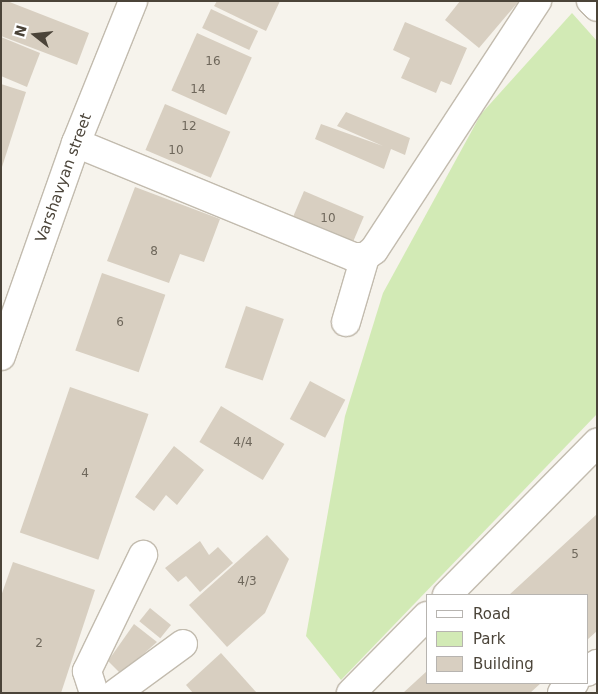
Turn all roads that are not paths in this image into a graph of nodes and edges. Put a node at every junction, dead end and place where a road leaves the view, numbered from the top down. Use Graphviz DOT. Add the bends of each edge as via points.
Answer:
graph roads {
  1 [pos="133,1"];
  2 [pos="537,1"];
  3 [pos="591,1"];
  4 [pos="597,7"];
  5 [pos="76,142"];
  6 [pos="365,257"];
  7 [pos="346,322"];
  8 [pos="1,356"];
  9 [pos="597,443"];
  10 [pos="143,555"];
  11 [pos="448,594"];
  12 [pos="426,617"];
  13 [pos="183,644"];
  14 [pos="573,684"];
  15 [pos="94,693"];
  16 [pos="116,693"];
  17 [pos="351,693"];
  18 [pos="562,693"];
  1 -- 5 [label="street, Varshavyan street"];
  2 -- 6 [label="street" via="374,250"];
  3 -- 4 [label="street"];
  5 -- 6 [label="street" via="354,257"];
  5 -- 8 [label="street, Varshavyan street"];
  6 -- 7 [label="street"];
  9 -- 11 [label="street"];
  10 -- 15 [label="street" via="87,671"];
  12 -- 17 [label="street"];
  13 -- 16 [label="street"];
  14 -- 18 [label="street"];
}
